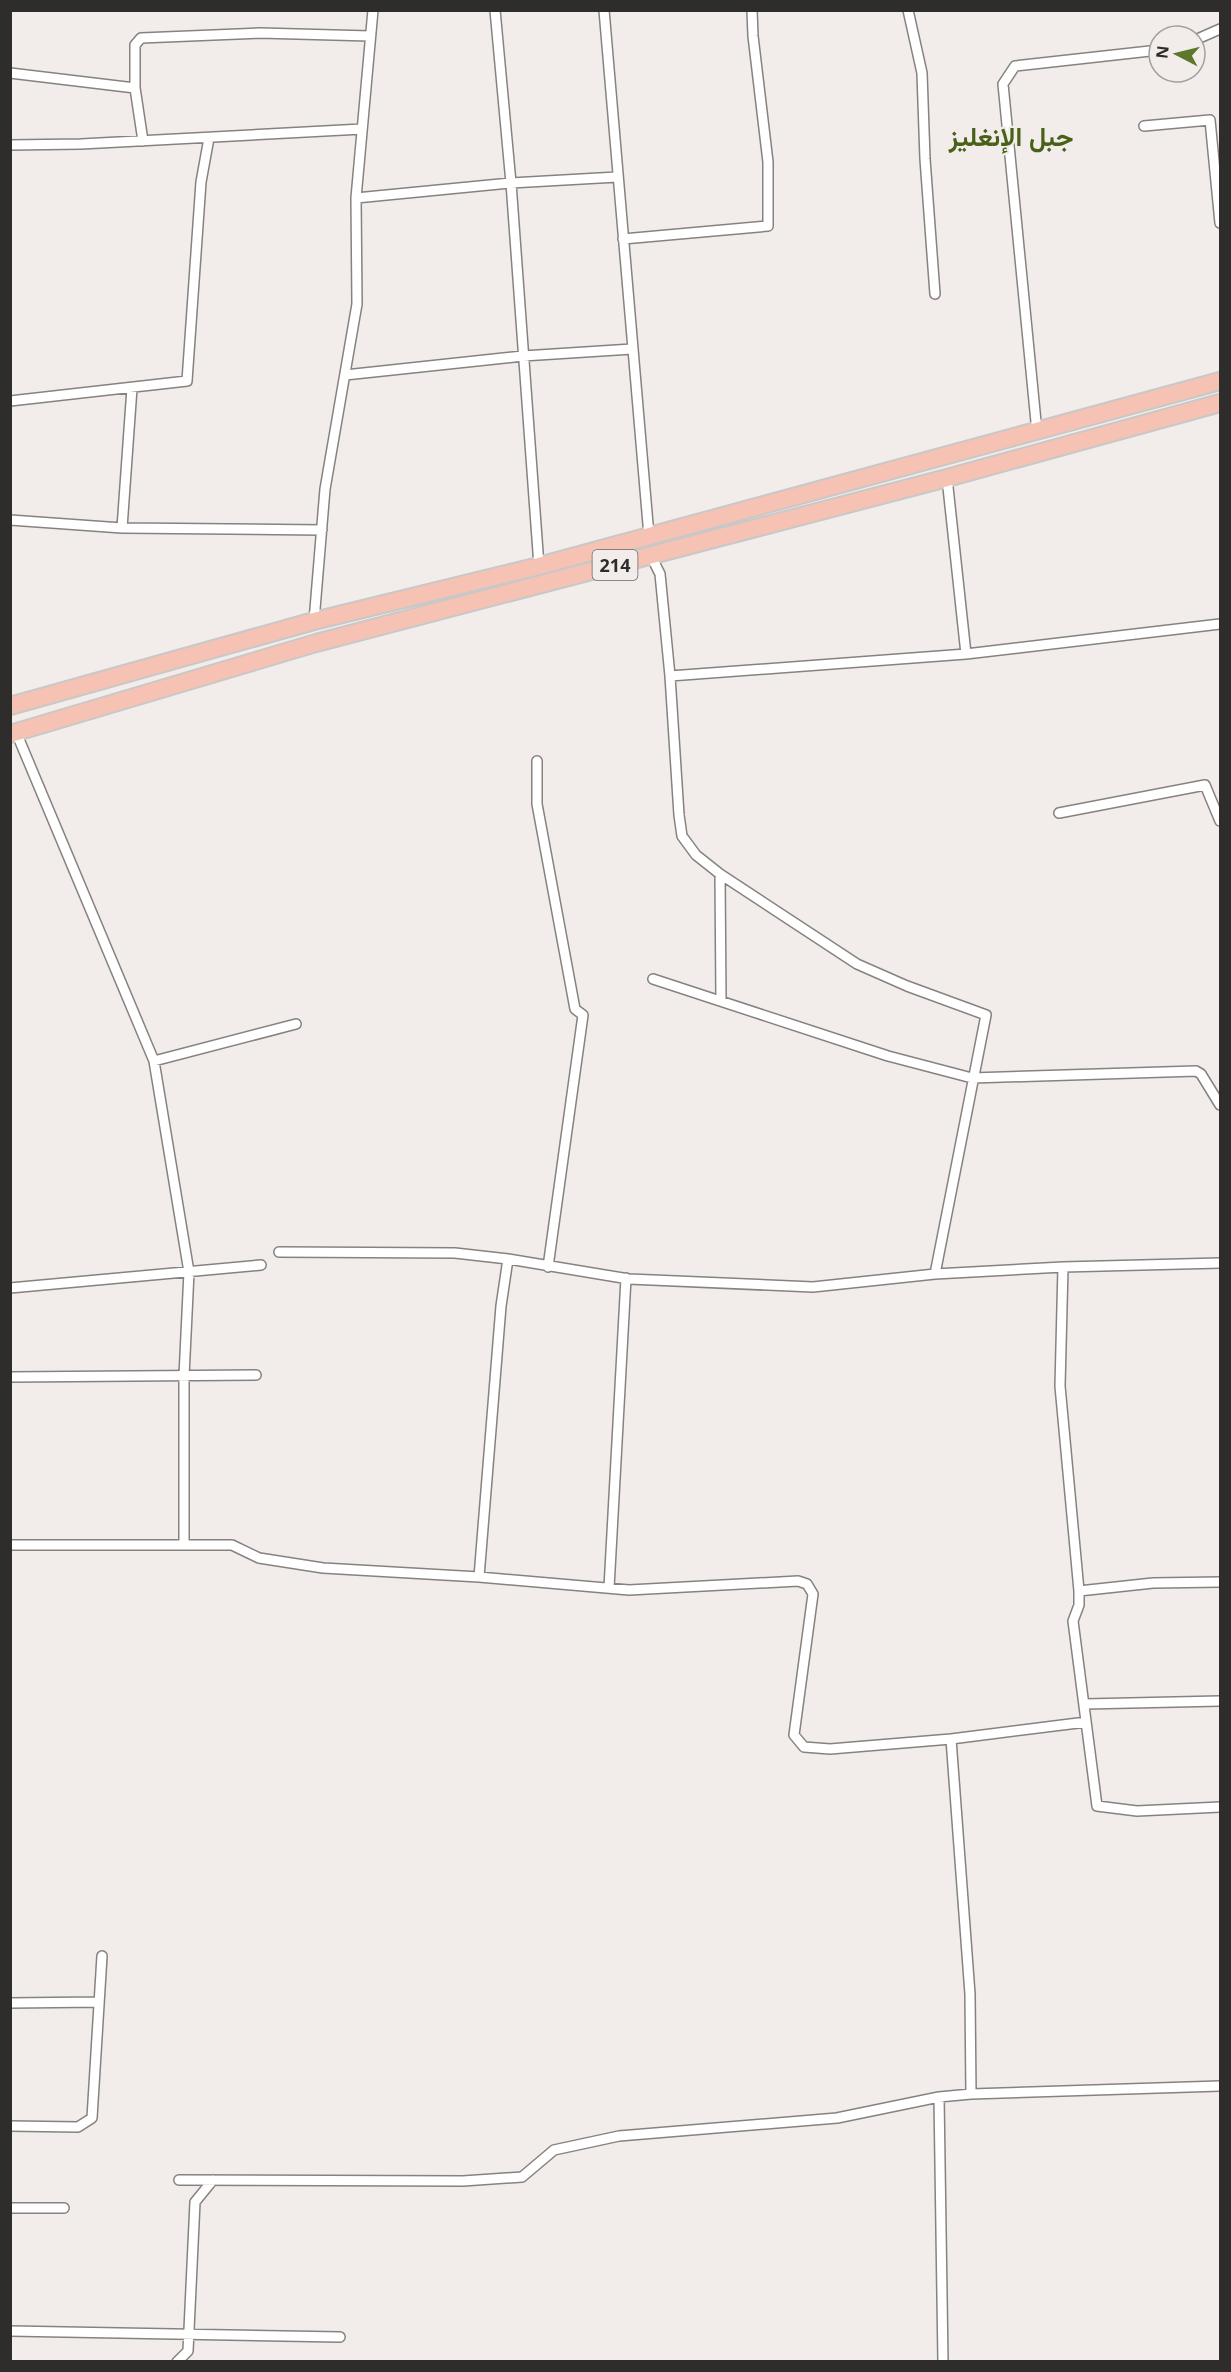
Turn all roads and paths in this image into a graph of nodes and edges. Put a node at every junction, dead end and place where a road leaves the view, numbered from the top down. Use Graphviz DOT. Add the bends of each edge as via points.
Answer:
graph roads {
  1 [pos="373,10"];
  2 [pos="495,10"];
  3 [pos="604,10"];
  4 [pos="752,10"];
  5 [pos="908,10"];
  6 [pos="1221,29"];
  7 [pos="1207,35"];
  8 [pos="370,36"];
  9 [pos="1147,51"];
  10 [pos="10,73"];
  11 [pos="135,88"];
  12 [pos="1144,126"];
  13 [pos="362,129"];
  14 [pos="209,138"];
  15 [pos="143,141"];
  16 [pos="10,145"];
  17 [pos="618,177"];
  18 [pos="511,183"];
  19 [pos="356,198"];
  20 [pos="1221,223"];
  21 [pos="623,238"];
  22 [pos="935,294"];
  23 [pos="632,349"];
  24 [pos="524,356"];
  25 [pos="345,375"];
  26 [pos="1221,381"];
  27 [pos="132,388"];
  28 [pos="10,401"];
  29 [pos="1221,403"];
  30 [pos="1037,432"];
  31 [pos="947,478"];
  32 [pos="10,520"];
  33 [pos="122,528"];
  34 [pos="322,530"];
  35 [pos="649,537"];
  36 [pos="651,556"];
  37 [pos="539,566"];
  38 [pos="314,621"];
  39 [pos="1221,624"];
  40 [pos="966,654"];
  41 [pos="670,676"];
  42 [pos="10,706"];
  43 [pos="13,733"];
  44 [pos="537,761"];
  45 [pos="1059,813"];
  46 [pos="1221,821"];
  47 [pos="720,874"];
  48 [pos="652,979"];
  49 [pos="721,1002"];
  50 [pos="296,1024"];
  51 [pos="154,1061"];
  52 [pos="972,1078"];
  53 [pos="1221,1105"];
  54 [pos="279,1252"];
  55 [pos="508,1259"];
  56 [pos="1221,1263"];
  57 [pos="261,1265"];
  58 [pos="548,1267"];
  59 [pos="1064,1267"];
  60 [pos="189,1272"];
  61 [pos="935,1274"];
  62 [pos="626,1278"];
  63 [pos="10,1288"];
  64 [pos="184,1376"];
  65 [pos="256,1376"];
  66 [pos="10,1377"];
  67 [pos="10,1545"];
  68 [pos="184,1545"];
  69 [pos="479,1577"];
  70 [pos="1221,1582"];
  71 [pos="609,1588"];
  72 [pos="1079,1591"];
  73 [pos="1221,1701"];
  74 [pos="1084,1704"];
  75 [pos="1086,1722"];
  76 [pos="951,1738"];
  77 [pos="1221,1807"];
  78 [pos="102,1956"];
  79 [pos="99,2002"];
  80 [pos="10,2003"];
  81 [pos="1221,2086"];
  82 [pos="971,2094"];
  83 [pos="939,2097"];
  84 [pos="10,2126"];
  85 [pos="179,2180"];
  86 [pos="213,2180"];
  87 [pos="10,2208"];
  88 [pos="64,2208"];
  89 [pos="10,2331"];
  90 [pos="189,2333"];
  91 [pos="340,2337"];
  92 [pos="188,2351"];
  93 [pos="177,2361"];
  94 [pos="188,2361"];
  95 [pos="943,2361"];
  1 -- 8 [label="street"];
  2 -- 18 [label="street"];
  3 -- 17 [label="street"];
  4 -- 21 [label="street" via="768,162 768,226"];
  5 -- 22 [label="street" via="922,73"];
  6 -- 7 [label="street"];
  8 -- 11 [label="street" via="260,33 141,38 135,45"];
  8 -- 13 [label="street"];
  9 -- 30 [label="street" via="1015,66 1003,84"];
  10 -- 11 [label="street"];
  11 -- 15 [label="street"];
  12 -- 20 [label="street" via="1209,120"];
  13 -- 14 [label="street"];
  13 -- 19 [label="street"];
  14 -- 15 [label="street"];
  14 -- 27 [label="street" via="201,182 187,381"];
  15 -- 16 [label="street"];
  17 -- 18 [label="street"];
  17 -- 21 [label="street"];
  18 -- 19 [label="street"];
  18 -- 24 [label="street"];
  19 -- 25 [label="street" via="357,304"];
  21 -- 23 [label="street"];
  23 -- 24 [label="street"];
  23 -- 35 [label="street"];
  24 -- 25 [label="street"];
  24 -- 37 [label="street"];
  25 -- 34 [label="street" via="325,489"];
  26 -- 30 [label="highway, 214"];
  27 -- 28 [label="street"];
  27 -- 33 [label="street"];
  29 -- 31 [label="highway, 214"];
  30 -- 35 [label="highway, 214"];
  31 -- 36 [label="highway, 214"];
  31 -- 40 [label="street"];
  32 -- 33 [label="street"];
  33 -- 34 [label="street"];
  34 -- 38 [label="street"];
  35 -- 37 [label="highway, 214"];
  36 -- 41 [label="street" via="660,574"];
  36 -- 43 [label="highway, 214" via="316,643"];
  37 -- 38 [label="highway, 214"];
  38 -- 42 [label="highway, 214"];
  39 -- 40 [label="street"];
  40 -- 41 [label="street"];
  41 -- 47 [label="street" via="682,836 696,855"];
  43 -- 51 [label="street"];
  44 -- 58 [label="street" via="537,804 575,1008 584,1015"];
  45 -- 46 [label="street" via="1205,785"];
  47 -- 49 [label="street"];
  47 -- 52 [label="street" via="857,964 986,1015"];
  48 -- 49 [label="street"];
  49 -- 52 [label="street" via="888,1056"];
  50 -- 51 [label="street"];
  51 -- 60 [label="street"];
  52 -- 53 [label="street" via="1189,1069 1201,1074"];
  52 -- 61 [label="street"];
  54 -- 55 [label="street" via="454,1253"];
  55 -- 58 [label="street"];
  55 -- 69 [label="street"];
  56 -- 59 [label="street"];
  57 -- 60 [label="street"];
  58 -- 62 [label="street"];
  59 -- 61 [label="street"];
  59 -- 72 [label="street" via="1060,1386"];
  60 -- 63 [label="street"];
  60 -- 64 [label="street"];
  61 -- 62 [label="street" via="813,1287"];
  62 -- 71 [label="street"];
  64 -- 65 [label="street"];
  64 -- 66 [label="street"];
  64 -- 68 [label="street"];
  67 -- 68 [label="street"];
  68 -- 69 [label="street" via="232,1545 259,1558 323,1568"];
  69 -- 71 [label="street"];
  70 -- 72 [label="street" via="1153,1583"];
  71 -- 76 [label="street" via="798,1581 807,1584 813,1594 794,1735 804,1747 830,1749"];
  72 -- 74 [label="street" via="1073,1621"];
  73 -- 74 [label="street"];
  74 -- 75 [label="street"];
  75 -- 76 [label="street"];
  75 -- 77 [label="street" via="1097,1806 1137,1811"];
  76 -- 82 [label="street" via="970,1994"];
  78 -- 79 [label="street"];
  79 -- 80 [label="street"];
  79 -- 84 [label="street" via="92,2118 78,2127"];
  81 -- 82 [label="street"];
  82 -- 83 [label="street"];
  83 -- 86 [label="street" via="837,2118 619,2136 554,2150 522,2177 462,2181"];
  83 -- 95 [label="street"];
  85 -- 86 [label="street"];
  86 -- 90 [label="street" via="195,2202"];
  87 -- 88 [label="street"];
  89 -- 90 [label="street"];
  90 -- 91 [label="street"];
  90 -- 92 [label="street"];
  92 -- 93 [label="street"];
  92 -- 94 [label="street"];
}
